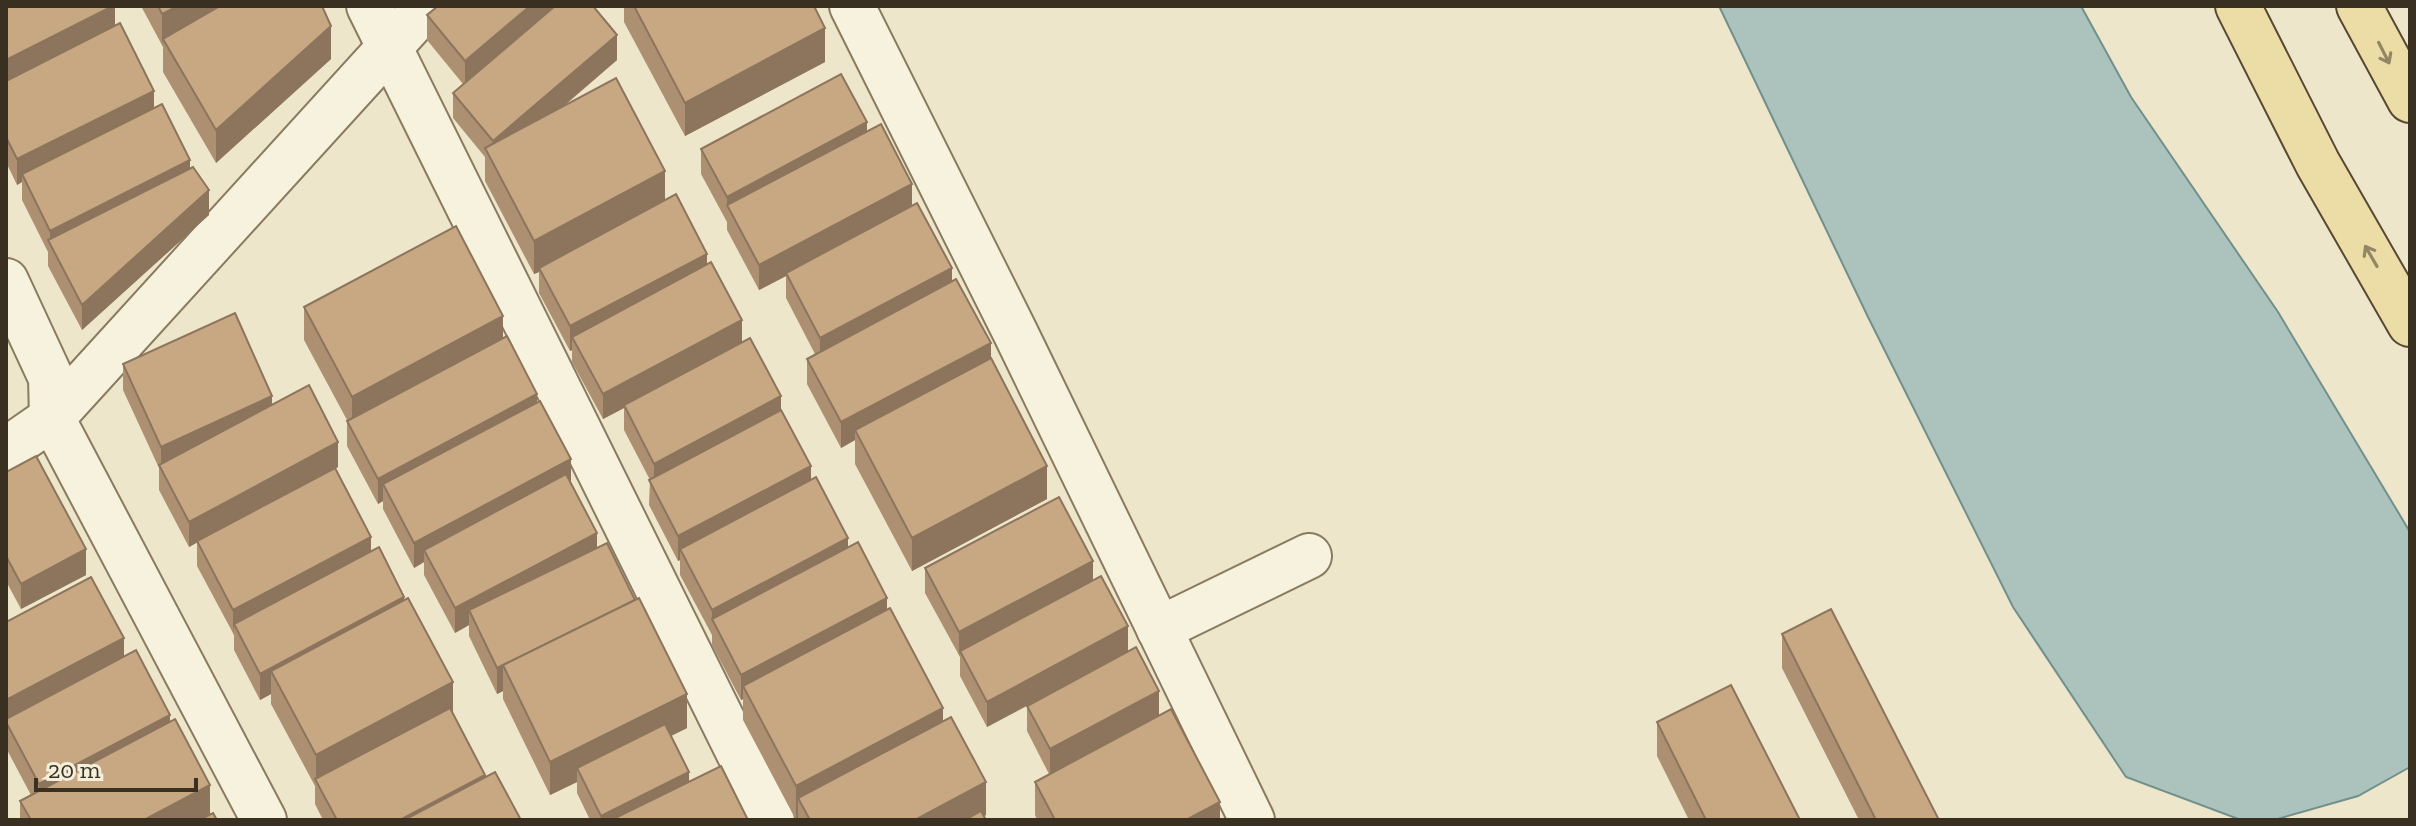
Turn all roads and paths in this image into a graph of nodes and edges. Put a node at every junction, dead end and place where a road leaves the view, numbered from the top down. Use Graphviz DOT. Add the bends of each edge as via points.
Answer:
graph roads {
  1 [pos="369,6"];
  2 [pos="427,6"];
  3 [pos="852,6"];
  4 [pos="2238,6"];
  5 [pos="2359,6"];
  6 [pos="389,46"];
  7 [pos="2410,100"];
  8 [pos="6,281"];
  9 [pos="2410,324"];
  10 [pos="52,418"];
  11 [pos="6,450"];
  12 [pos="1309,556"];
  13 [pos="1159,629"];
  14 [pos="264,820"];
  15 [pos="772,820"];
  16 [pos="1252,820"];
  1 -- 6 [label="street"];
  2 -- 6 [label="street"];
  3 -- 13 [label="street"];
  9 -- 4 [label="main road, one-way" via="2318,164"];
  5 -- 7 [label="main road, one-way"];
  6 -- 10 [label="street"];
  6 -- 15 [label="street"];
  8 -- 10 [label="street" via="51,378"];
  10 -- 11 [label="street"];
  10 -- 14 [label="street"];
  12 -- 13 [label="street"];
  13 -- 16 [label="street"];
}
